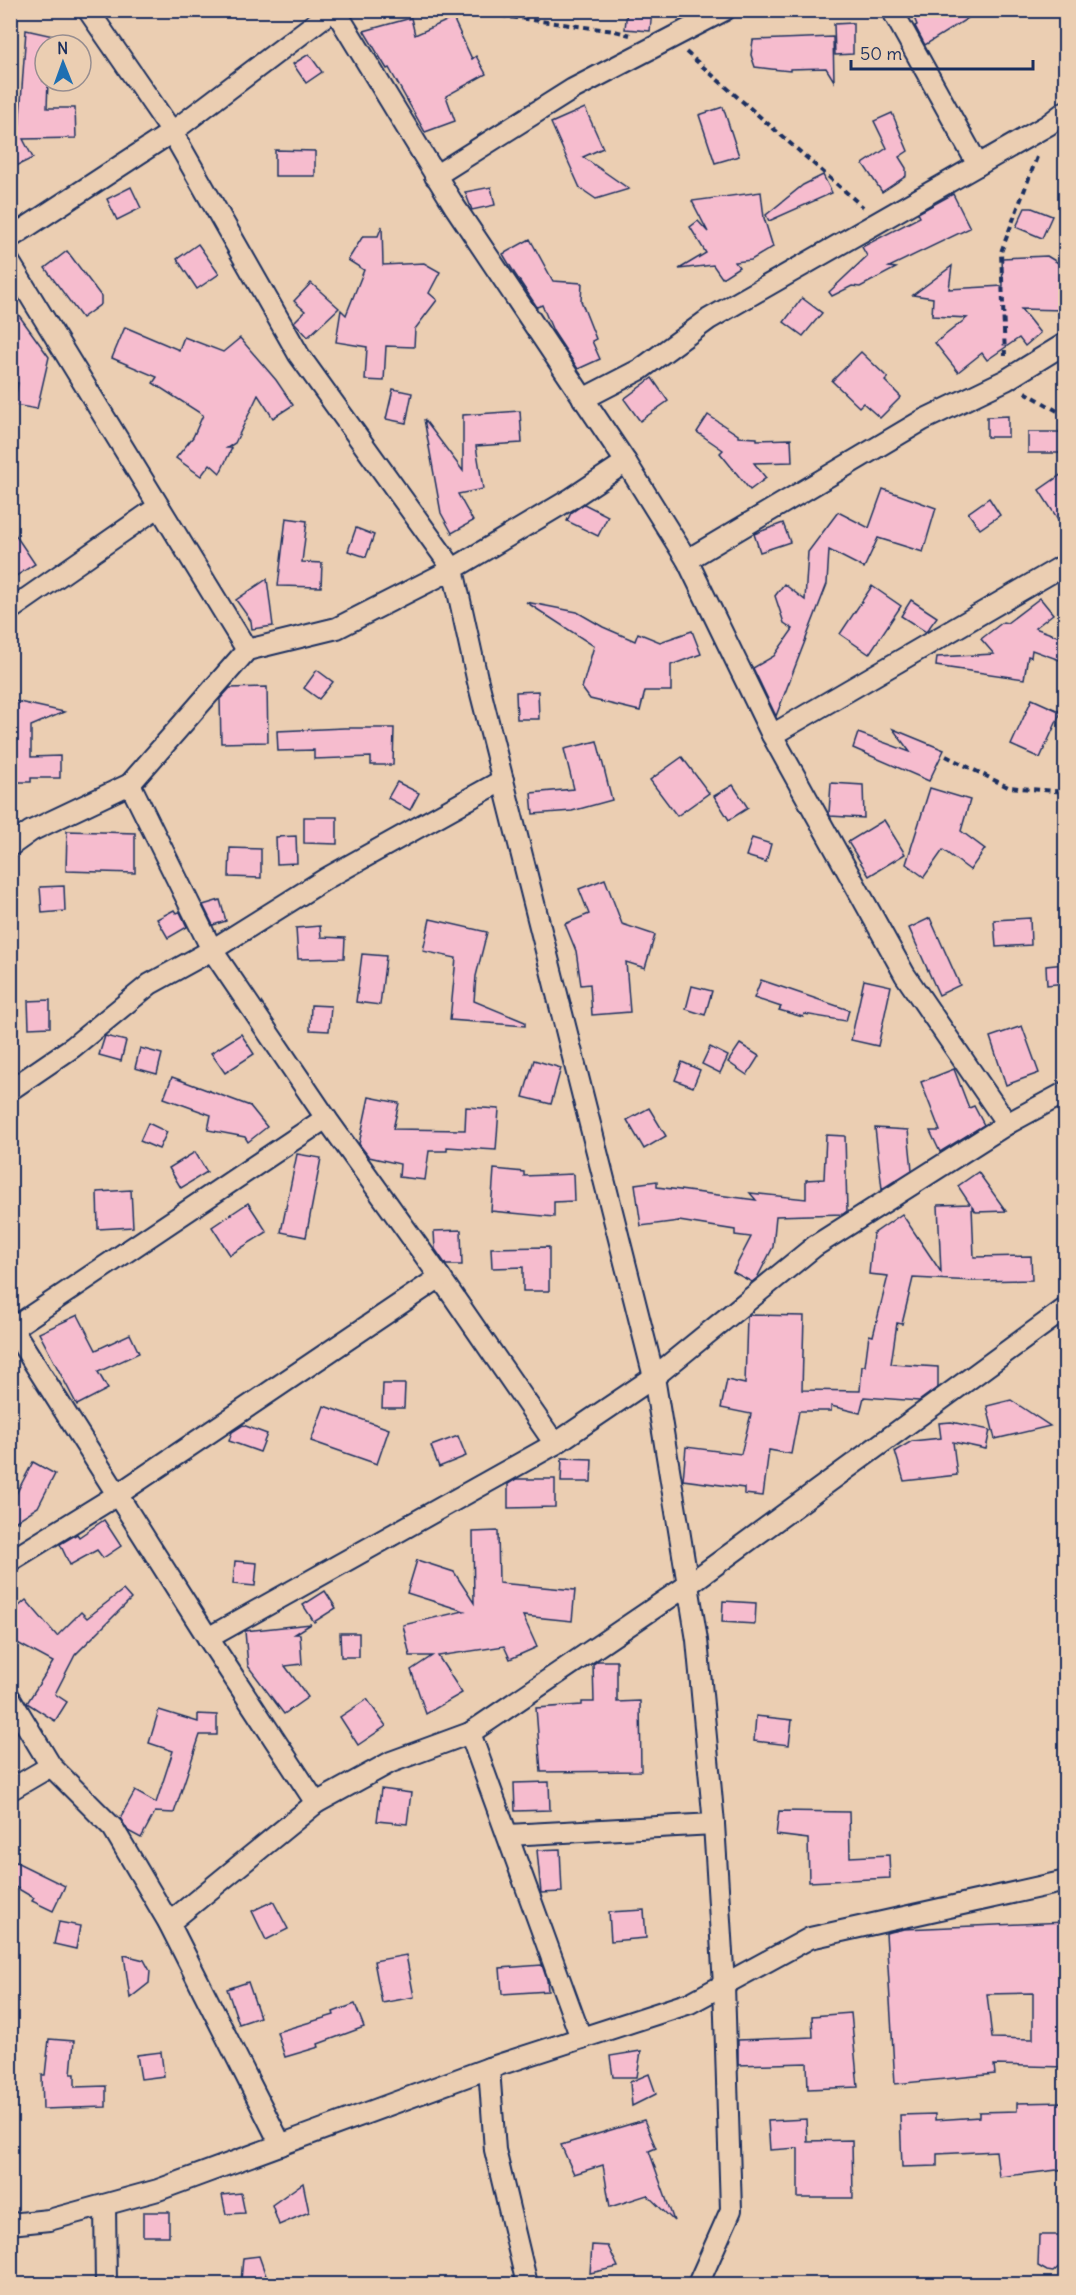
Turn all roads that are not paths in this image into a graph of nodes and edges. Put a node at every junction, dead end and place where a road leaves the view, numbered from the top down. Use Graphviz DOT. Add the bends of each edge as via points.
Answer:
graph roads {
  1 [pos="88,10"];
  2 [pos="334,10"];
  3 [pos="725,10"];
  4 [pos="892,10"];
  5 [pos="1065,111"];
  6 [pos="172,132"];
  7 [pos="978,165"];
  8 [pos="435,176"];
  9 [pos="10,238"];
  10 [pos="10,263"];
  11 [pos="1065,343"];
  12 [pos="583,399"];
  13 [pos="626,462"];
  14 [pos="158,507"];
  15 [pos="687,560"];
  16 [pos="1065,564"];
  17 [pos="453,569"];
  18 [pos="10,610"];
  19 [pos="247,650"];
  20 [pos="772,735"];
  21 [pos="503,780"];
  22 [pos="130,784"];
  23 [pos="10,846"];
  24 [pos="212,950"];
  25 [pos="10,1090"];
  26 [pos="1065,1092"];
  27 [pos="326,1119"];
  28 [pos="1007,1124"];
  29 [pos="440,1277"];
  30 [pos="1065,1308"];
  31 [pos="11,1328"];
  32 [pos="654,1377"];
  33 [pos="555,1444"];
  34 [pos="117,1496"];
  35 [pos="10,1562"];
  36 [pos="688,1585"];
  37 [pos="208,1638"];
  38 [pos="10,1698"];
  39 [pos="470,1733"];
  40 [pos="51,1766"];
  41 [pos="10,1790"];
  42 [pos="316,1803"];
  43 [pos="714,1824"];
  44 [pos="508,1835"];
  45 [pos="1065,1881"];
  46 [pos="169,1923"];
  47 [pos="724,1985"];
  48 [pos="581,2038"];
  49 [pos="489,2067"];
  50 [pos="281,2145"];
  51 [pos="105,2205"];
  52 [pos="10,2224"];
  53 [pos="106,2284"];
  54 [pos="527,2284"];
  55 [pos="699,2284"];
  1 -- 6 [label="street"];
  2 -- 6 [label="street"];
  2 -- 8 [label="street"];
  3 -- 8 [label="street" via="573,89"];
  4 -- 7 [label="street"];
  5 -- 7 [label="street"];
  6 -- 9 [label="street"];
  6 -- 17 [label="street" via="299,355"];
  7 -- 12 [label="street" via="709,319 641,369"];
  8 -- 12 [label="street"];
  10 -- 14 [label="street"];
  11 -- 15 [label="street" via="1006,380 923,420"];
  12 -- 13 [label="street"];
  13 -- 15 [label="street"];
  13 -- 17 [label="street"];
  14 -- 18 [label="street"];
  14 -- 19 [label="street"];
  15 -- 20 [label="street"];
  16 -- 20 [label="street"];
  17 -- 19 [label="street" via="337,628"];
  17 -- 21 [label="street"];
  19 -- 22 [label="street"];
  20 -- 28 [label="street" via="905,975"];
  21 -- 24 [label="street" via="327,878"];
  21 -- 32 [label="street"];
  22 -- 23 [label="street" via="31,831"];
  22 -- 24 [label="street"];
  24 -- 25 [label="street" via="150,984 74,1047"];
  24 -- 27 [label="street"];
  26 -- 28 [label="street"];
  27 -- 29 [label="street"];
  27 -- 31 [label="street"];
  28 -- 32 [label="street" via="815,1246"];
  29 -- 33 [label="street"];
  29 -- 34 [label="street"];
  30 -- 36 [label="street"];
  31 -- 34 [label="street"];
  32 -- 33 [label="street"];
  32 -- 36 [label="street"];
  33 -- 37 [label="street"];
  34 -- 35 [label="street"];
  34 -- 37 [label="street"];
  36 -- 39 [label="street"];
  36 -- 43 [label="street"];
  37 -- 42 [label="street"];
  38 -- 40 [label="street"];
  39 -- 42 [label="street" via="391,1762"];
  39 -- 44 [label="street"];
  40 -- 41 [label="street"];
  40 -- 46 [label="street" via="112,1828"];
  42 -- 46 [label="street"];
  43 -- 44 [label="street"];
  43 -- 47 [label="street"];
  44 -- 48 [label="street"];
  45 -- 47 [label="street" via="810,1938"];
  46 -- 50 [label="street"];
  47 -- 48 [label="street" via="690,2002"];
  47 -- 55 [label="street" via="731,2210"];
  48 -- 49 [label="street"];
  49 -- 50 [label="street"];
  49 -- 54 [label="street" via="495,2150"];
  50 -- 51 [label="street"];
  51 -- 52 [label="street" via="49,2220"];
  51 -- 53 [label="street"];
}
